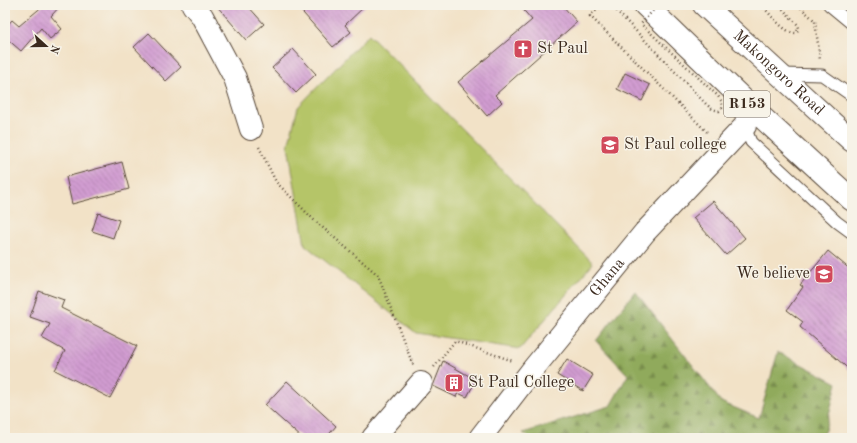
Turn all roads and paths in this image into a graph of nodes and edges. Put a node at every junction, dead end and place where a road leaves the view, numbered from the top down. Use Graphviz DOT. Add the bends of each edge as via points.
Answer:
graph roads {
  1 [pos="193,5"];
  2 [pos="602,5"];
  3 [pos="610,5"];
  4 [pos="645,5"];
  5 [pos="658,5"];
  6 [pos="704,5"];
  7 [pos="761,5"];
  8 [pos="779,5"];
  9 [pos="798,5"];
  10 [pos="829,5"];
  11 [pos="852,24"];
  12 [pos="778,74"];
  13 [pos="822,74"];
  14 [pos="852,96"];
  15 [pos="742,98"];
  16 [pos="745,126"];
  17 [pos="251,129"];
  18 [pos="852,141"];
  19 [pos="723,149"];
  20 [pos="852,200"];
  21 [pos="852,233"];
  22 [pos="532,369"];
  23 [pos="420,383"];
  24 [pos="373,438"];
  25 [pos="480,438"];
  1 -- 17 [label="street" via="202,16 235,78"];
  2 -- 19 [label="path" via="590,16"];
  3 -- 5 [label="path, bridge" via="712,110 719,111 722,102 718,96 641,24"];
  4 -- 15 [label="street, R153"];
  6 -- 12 [label="street, Makongoro Road / R153"];
  7 -- 8 [label="path" via="786,30 796,33 798,25"];
  9 -- 13 [label="path" via="816,21"];
  10 -- 11 [label="lane"];
  12 -- 13 [label="lane"];
  12 -- 18 [label="street, Makongoro Road / R153"];
  13 -- 14 [label="lane"];
  15 -- 16 [label="lane" via="741,117"];
  15 -- 20 [label="street, R153"];
  16 -- 19 [label="street, Ghana"];
  16 -- 21 [label="lane" via="751,142"];
  17 -- 23 [label="path" via="276,182 315,221 378,275"];
  19 -- 22 [label="street, Ghana" via="644,232"];
  22 -- 23 [label="path" via="455,341"];
  22 -- 25 [label="street, Ghana"];
  23 -- 24 [label="street"];
}
